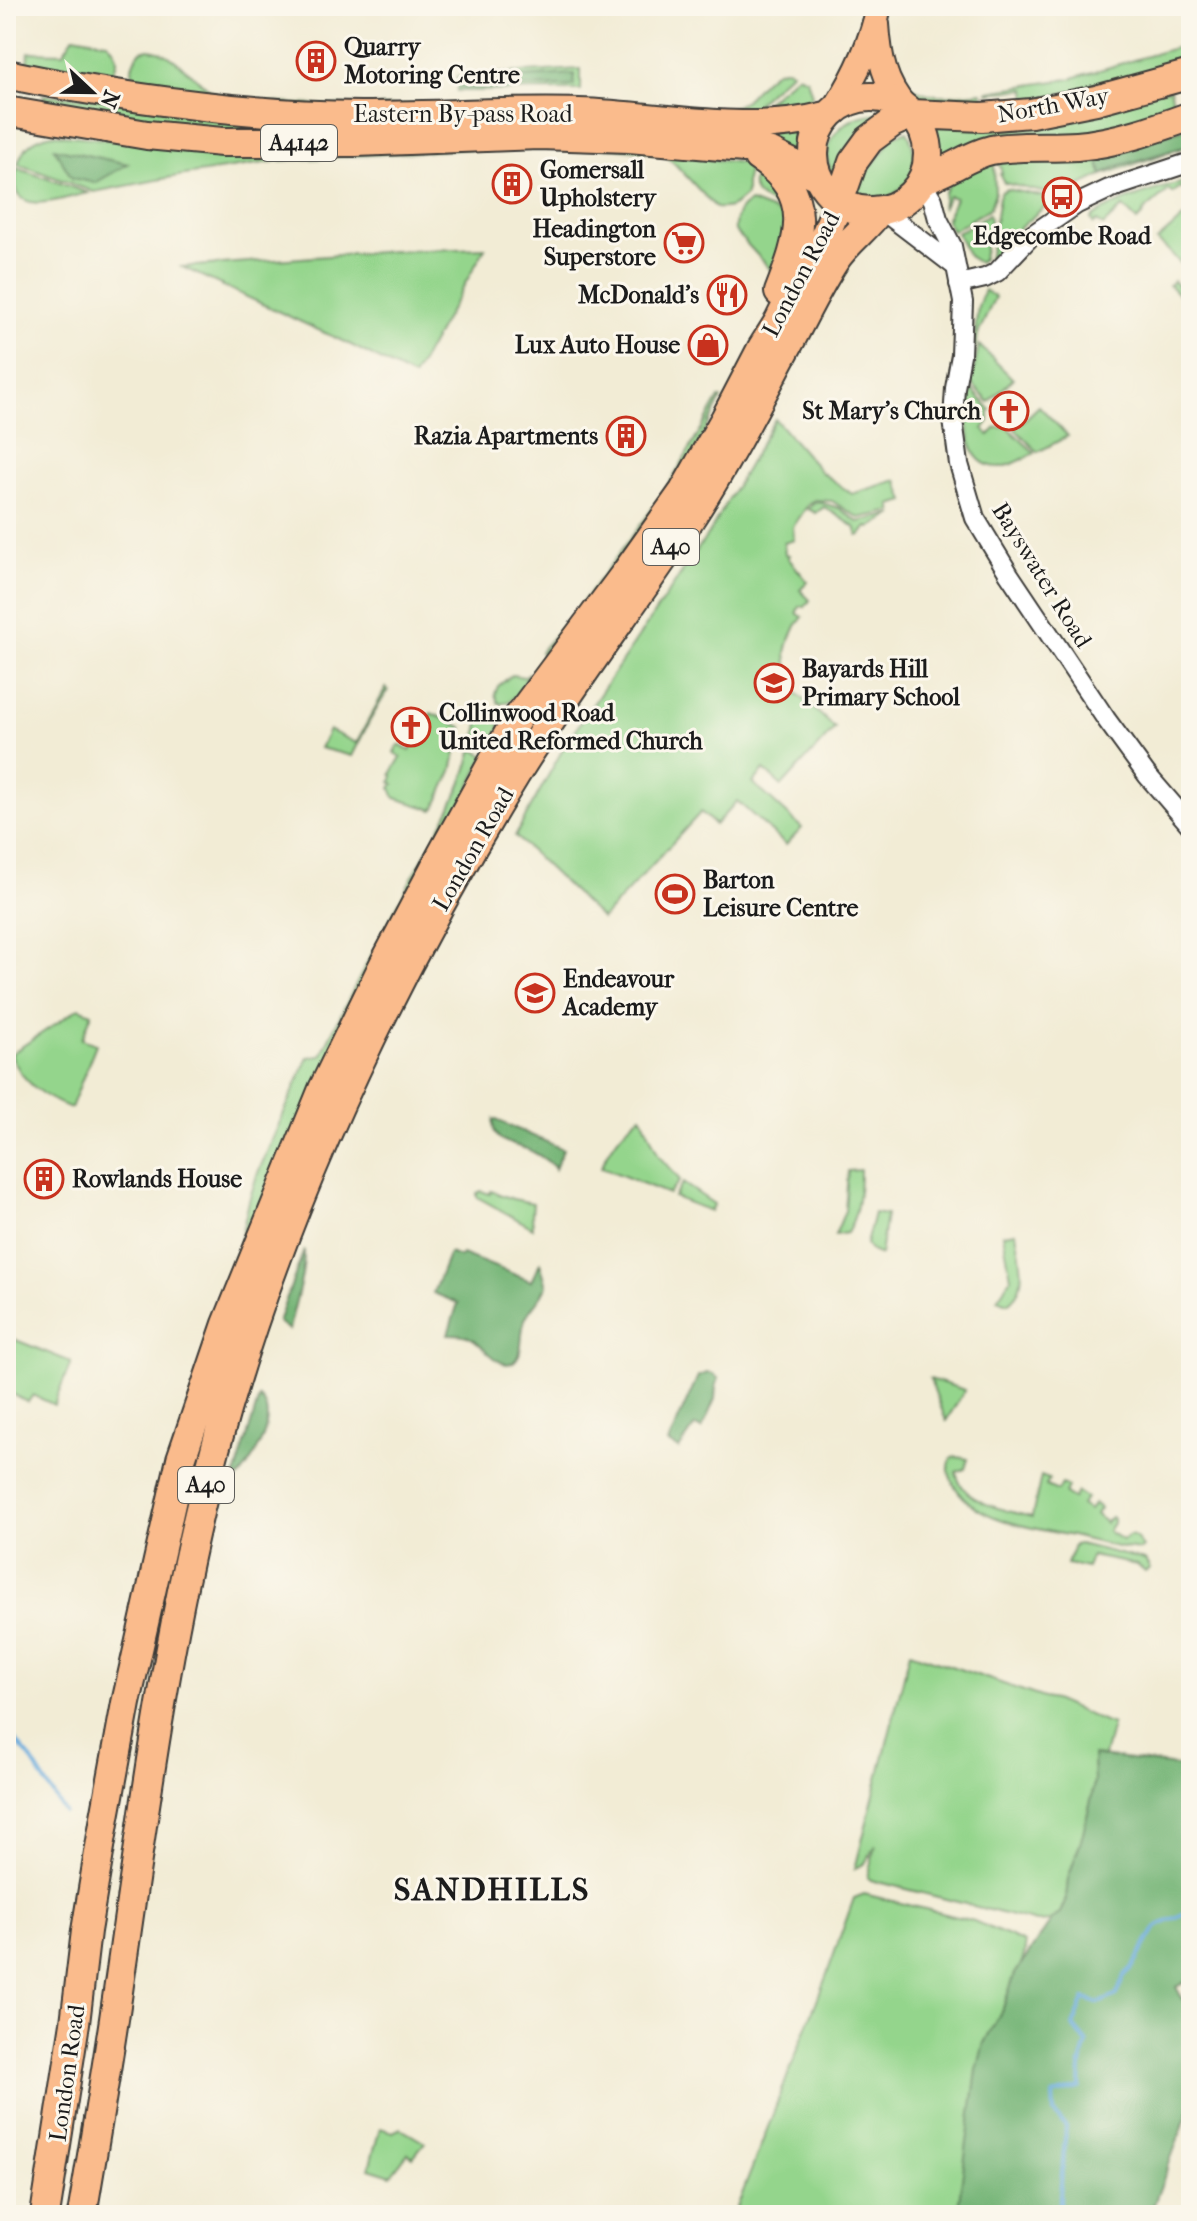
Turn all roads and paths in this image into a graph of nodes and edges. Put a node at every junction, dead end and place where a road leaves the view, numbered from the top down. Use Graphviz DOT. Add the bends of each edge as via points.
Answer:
graph roads {
  1 [pos="878,12"];
  2 [pos="6,74"];
  3 [pos="1191,74"];
  4 [pos="6,111"];
  5 [pos="831,111"];
  6 [pos="909,111"];
  7 [pos="1191,116"];
  8 [pos="740,147"];
  9 [pos="1191,162"];
  10 [pos="922,180"];
  11 [pos="826,187"];
  12 [pos="881,211"];
  13 [pos="957,275"];
  14 [pos="790,283"];
  15 [pos="1191,826"];
  16 [pos="279,1224"];
  17 [pos="45,2215"];
  18 [pos="82,2215"];
  1 -- 5 [label="main road" via="854,75"];
  1 -- 6 [label="main road" via="883,69 890,89"];
  2 -- 5 [label="highway, Eastern By-pass Road / A4142" via="120,95 308,114 616,114 748,127 812,120"];
  3 -- 6 [label="highway, North Way" via="1031,113 982,117"];
  4 -- 8 [label="highway, Eastern By-pass Road / A4142" via="222,142 539,135"];
  5 -- 6 [label="highway, Eastern By-pass Road" via="856,97 874,96"];
  5 -- 11 [label="highway" via="815,146 816,168"];
  6 -- 10 [label="highway" via="928,147"];
  6 -- 11 [label="highway" via="878,131 848,173"];
  7 -- 10 [label="highway, North Way" via="1096,144 986,151"];
  8 -- 11 [label="highway, Eastern By-pass Road / A4142" via="771,153"];
  8 -- 14 [label="highway" via="768,163 798,204"];
  9 -- 13 [label="street" via="1085,200 1051,220 985,278"];
  10 -- 12 [label="highway, North Way" via="898,206"];
  10 -- 13 [label="street, Bayswater Road" via="952,246"];
  11 -- 12 [label="highway, Eastern By-pass Road" via="853,209"];
  11 -- 14 [label="highway"];
  11 -- 14 [label="highway, London Road" via="820,247"];
  12 -- 13 [label="street"];
  12 -- 16 [label="highway, London Road / A40" via="834,262 695,511 532,750 464,863"];
  13 -- 15 [label="street, Bayswater Road" via="963,316 954,434 975,518 1106,719"];
  14 -- 16 [label="highway, London Road / A40" via="769,318 762,348 684,491 516,720 323,1089"];
  16 -- 17 [label="highway, London Road / A40" via="227,1324 181,1459 126,1703"];
  16 -- 18 [label="highway, London Road / A40" via="201,1505 171,1648"];
}
